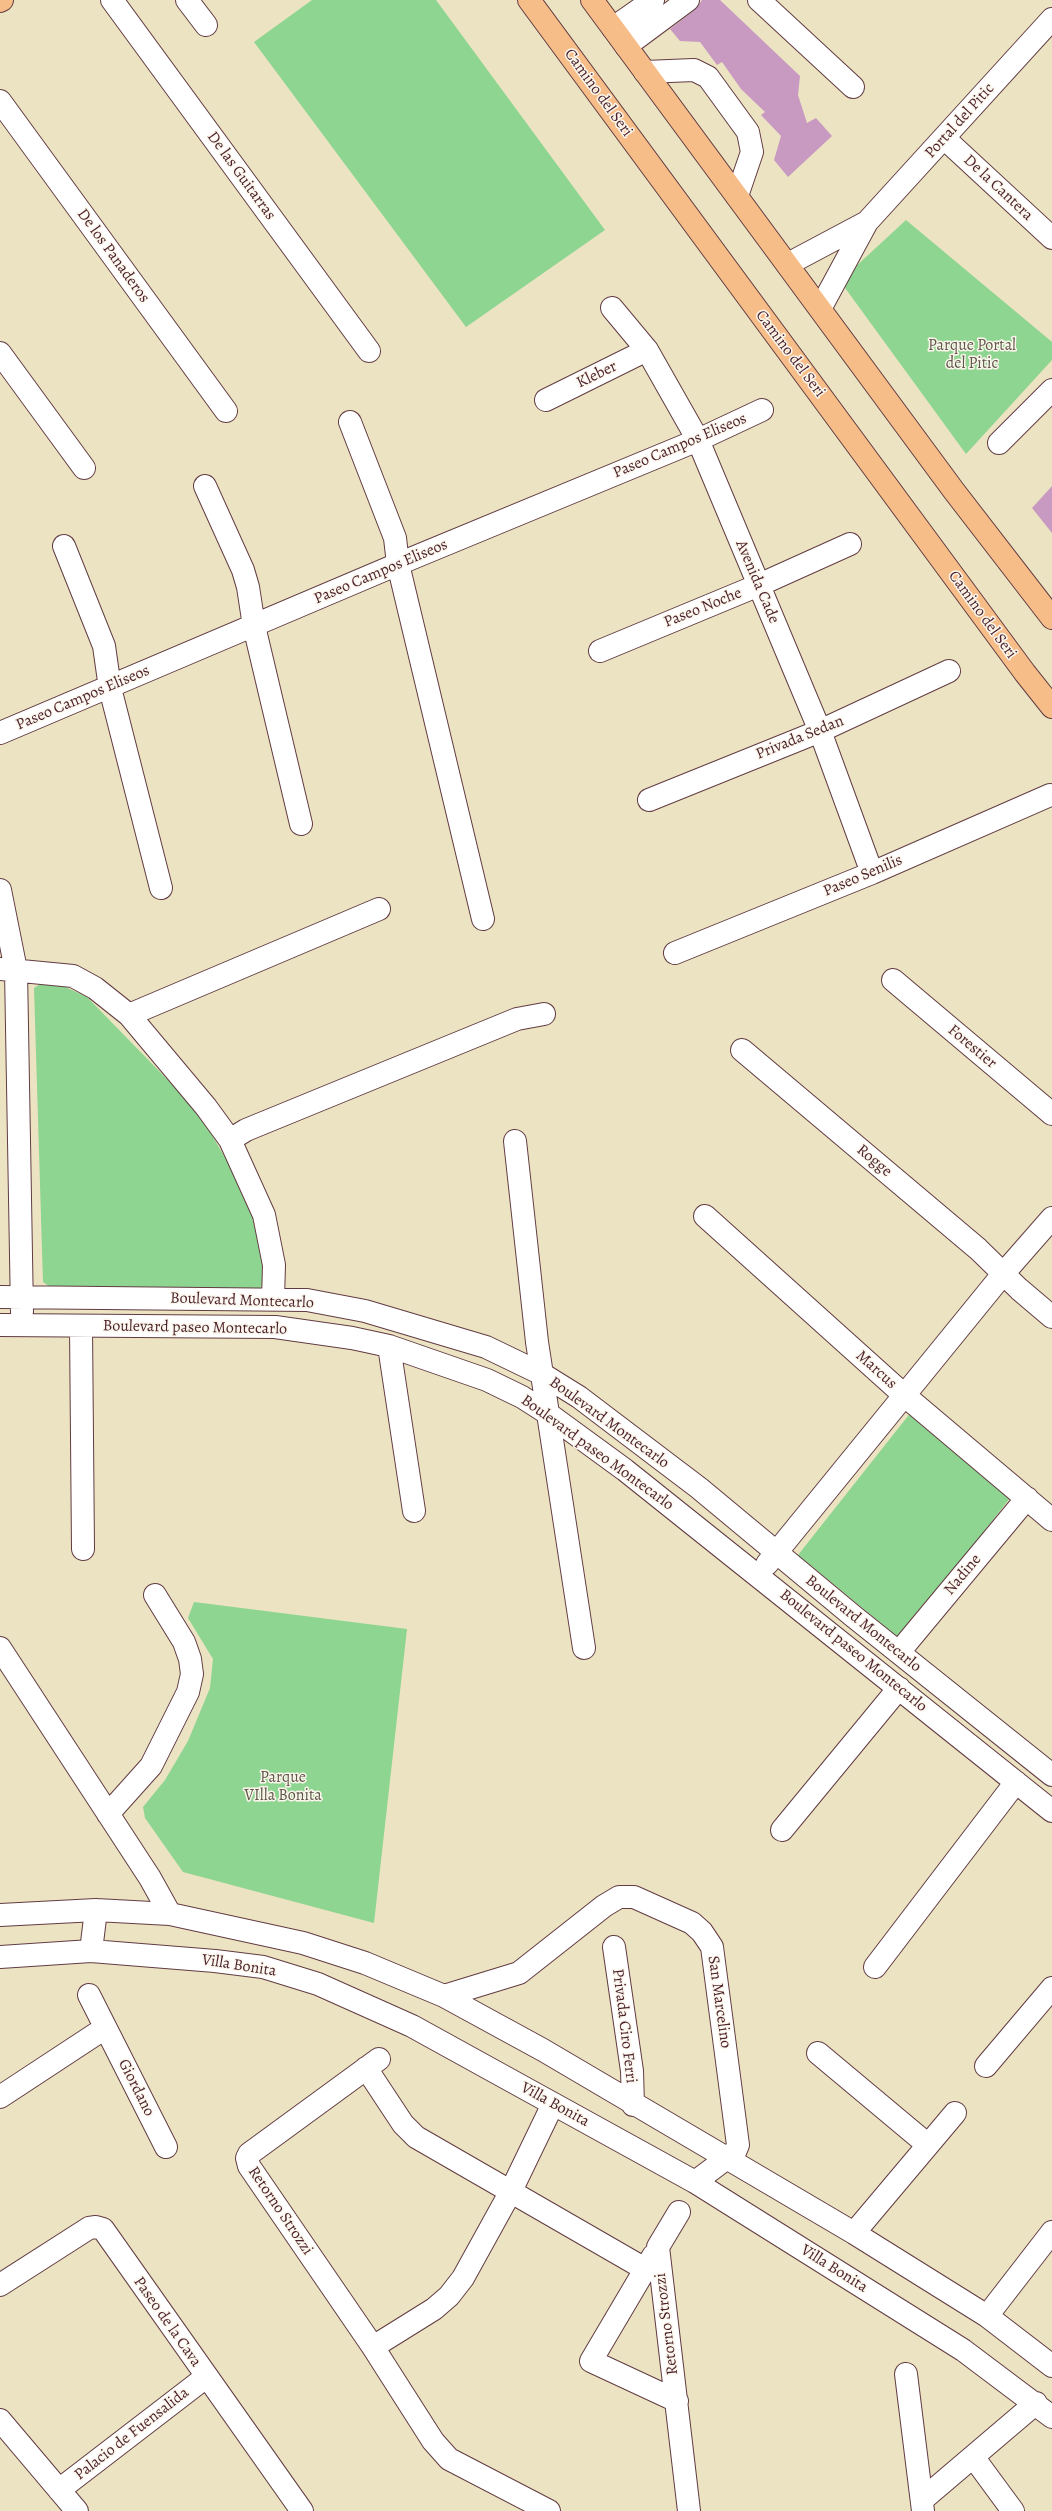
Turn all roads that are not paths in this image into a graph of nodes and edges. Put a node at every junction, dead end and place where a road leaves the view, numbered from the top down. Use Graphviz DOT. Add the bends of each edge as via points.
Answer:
graph roads {
  1 [pos="112,0"];
  2 [pos="187,0"];
  3 [pos="530,0"];
  4 [pos="592,0"];
  5 [pos="653,0"];
  6 [pos="688,0"];
  7 [pos="759,0"];
  8 [pos="206,25"];
  9 [pos="613,28"];
  10 [pos="1049,29"];
  11 [pos="626,46"];
  12 [pos="645,72"];
  13 [pos="853,87"];
  14 [pos="0,101"];
  15 [pos="944,138"];
  16 [pos="737,196"];
  17 [pos="867,222"];
  18 [pos="1052,238"];
  19 [pos="788,264"];
  20 [pos="821,307"];
  21 [pos="612,308"];
  22 [pos="647,350"];
  23 [pos="369,351"];
  24 [pos="0,353"];
  25 [pos="1052,390"];
  26 [pos="546,400"];
  27 [pos="762,410"];
  28 [pos="226,411"];
  29 [pos="350,422"];
  30 [pos="698,440"];
  31 [pos="999,443"];
  32 [pos="84,468"];
  33 [pos="205,486"];
  34 [pos="850,544"];
  35 [pos="64,546"];
  36 [pos="398,564"];
  37 [pos="759,585"];
  38 [pos="1052,618"];
  39 [pos="254,626"];
  40 [pos="600,651"];
  41 [pos="949,671"];
  42 [pos="110,688"];
  43 [pos="1052,707"];
  44 [pos="820,731"];
  45 [pos="0,733"];
  46 [pos="1050,795"];
  47 [pos="649,800"];
  48 [pos="301,824"];
  49 [pos="872,873"];
  50 [pos="160,888"];
  51 [pos="0,890"];
  52 [pos="378,909"];
  53 [pos="482,919"];
  54 [pos="675,953"];
  55 [pos="8,970"];
  56 [pos="892,980"];
  57 [pos="544,1014"];
  58 [pos="129,1015"];
  59 [pos="742,1050"];
  60 [pos="1052,1114"];
  61 [pos="230,1140"];
  62 [pos="515,1141"];
  63 [pos="705,1216"];
  64 [pos="1052,1218"];
  65 [pos="1003,1274"];
  66 [pos="22,1297"];
  67 [pos="0,1298"];
  68 [pos="273,1299"];
  69 [pos="1052,1317"];
  70 [pos="0,1325"];
  71 [pos="22,1325"];
  72 [pos="81,1327"];
  73 [pos="389,1346"];
  74 [pos="542,1374"];
  75 [pos="904,1396"];
  76 [pos="547,1413"];
  77 [pos="1027,1498"];
  78 [pos="414,1511"];
  79 [pos="1052,1520"];
  80 [pos="83,1549"];
  81 [pos="777,1553"];
  82 [pos="758,1574"];
  83 [pos="156,1596"];
  84 [pos="0,1648"];
  85 [pos="584,1648"];
  86 [pos="899,1652"];
  87 [pos="895,1693"];
  88 [pos="1052,1775"];
  89 [pos="1012,1787"];
  90 [pos="1052,1810"];
  91 [pos="108,1814"];
  92 [pos="782,1830"];
  93 [pos="96,1910"];
  94 [pos="170,1914"];
  95 [pos="0,1915"];
  96 [pos="614,1947"];
  97 [pos="91,1951"];
  98 [pos="0,1957"];
  99 [pos="875,1967"];
  100 [pos="1052,1988"];
  101 [pos="89,1994"];
  102 [pos="444,1996"];
  103 [pos="106,2028"];
  104 [pos="818,2053"];
  105 [pos="986,2066"];
  106 [pos="0,2097"];
  107 [pos="553,2104"];
  108 [pos="633,2105"];
  109 [pos="955,2113"];
  110 [pos="928,2145"];
  111 [pos="166,2147"];
  112 [pos="726,2159"];
  113 [pos="695,2182"];
  114 [pos="512,2191"];
  115 [pos="679,2212"];
  116 [pos="1052,2232"];
  117 [pos="854,2233"];
  118 [pos="658,2247"];
  119 [pos="645,2269"];
  120 [pos="0,2285"];
  121 [pos="987,2316"];
  122 [pos="374,2347"];
  123 [pos="1052,2366"];
  124 [pos="906,2374"];
  125 [pos="206,2377"];
  126 [pos="676,2401"];
  127 [pos="1031,2407"];
  128 [pos="1052,2417"];
  129 [pos="0,2420"];
  130 [pos="974,2458"];
  131 [pos="59,2490"];
  132 [pos="922,2506"];
  133 [pos="77,2511"];
  134 [pos="302,2511"];
  135 [pos="549,2511"];
  136 [pos="689,2511"];
  137 [pos="1013,2511"];
  1 -- 23 [label="street, De las Guitarras"];
  2 -- 8 [label="street"];
  3 -- 43 [label="main road, Camino del Seri"];
  4 -- 9 [label="main road"];
  5 -- 9 [label="street"];
  6 -- 11 [label="street"];
  7 -- 13 [label="street"];
  9 -- 11 [label="main road"];
  10 -- 15 [label="street, Portal del Pitic"];
  11 -- 12 [label="main road"];
  12 -- 16 [label="main road"];
  12 -- 16 [label="street" via="694,70 708,77 722,95 748,132 752,152"];
  14 -- 28 [label="street, De los Panaderos"];
  15 -- 17 [label="street, Portal del Pitic"];
  15 -- 18 [label="street, De la Cantera"];
  16 -- 19 [label="main road"];
  17 -- 19 [label="street, Portal del Pitic"];
  17 -- 20 [label="street, Portal del Pitic"];
  19 -- 20 [label="main road"];
  20 -- 38 [label="main road" via="954,491"];
  21 -- 22 [label="street, Avenida Cade"];
  22 -- 26 [label="street, Kleber"];
  22 -- 30 [label="street, Avenida Cade"];
  24 -- 32 [label="street"];
  25 -- 31 [label="street"];
  27 -- 30 [label="street, Paseo Campos Eliseos"];
  29 -- 36 [label="street" via="395,538"];
  30 -- 36 [label="street, Paseo Campos Eliseos"];
  30 -- 37 [label="street, Avenida Cade"];
  33 -- 39 [label="street" via="243,570"];
  34 -- 37 [label="street, Paseo Noche"];
  35 -- 42 [label="street" via="104,646"];
  36 -- 39 [label="street, Paseo Campos Eliseos"];
  36 -- 53 [label="street"];
  37 -- 40 [label="street, Paseo Noche"];
  37 -- 44 [label="street, Avenida Cade"];
  39 -- 42 [label="street, Paseo Campos Eliseos"];
  39 -- 48 [label="street"];
  41 -- 44 [label="street, Privada Sedan"];
  42 -- 45 [label="street, Paseo Campos Eliseos"];
  42 -- 50 [label="street"];
  44 -- 47 [label="street, Privada Sedan"];
  44 -- 49 [label="street, Avenida Cade"];
  46 -- 49 [label="street, Paseo Senilis"];
  49 -- 54 [label="street, Paseo Senilis"];
  51 -- 55 [label="street"];
  52 -- 58 [label="street"];
  55 -- 58 [label="street" via="73,976 95,988"];
  55 -- 66 [label="street"];
  56 -- 60 [label="street, Forestier"];
  57 -- 61 [label="street" via="517,1019 246,1130"];
  58 -- 61 [label="street"];
  59 -- 65 [label="street, Rogge" via="978,1249"];
  61 -- 68 [label="street" via="264,1215 274,1265"];
  62 -- 74 [label="street"];
  63 -- 75 [label="street, Marcus"];
  64 -- 65 [label="street"];
  65 -- 69 [label="street, Rogge"];
  65 -- 75 [label="street"];
  66 -- 67 [label="street, Boulevard Montecarlo"];
  66 -- 68 [label="street, Boulevard Montecarlo"];
  66 -- 71 [label="street"];
  68 -- 74 [label="street, Boulevard Montecarlo" via="307,1300 365,1311 486,1347"];
  70 -- 71 [label="street, Boulevard paseo Montecarlo"];
  71 -- 72 [label="street, Boulevard paseo Montecarlo"];
  72 -- 73 [label="street, Boulevard paseo Montecarlo" via="275,1327"];
  72 -- 80 [label="street"];
  73 -- 76 [label="street, Boulevard paseo Montecarlo" via="487,1380"];
  73 -- 78 [label="street"];
  74 -- 76 [label="street"];
  74 -- 81 [label="street, Boulevard Montecarlo" via="579,1397 699,1488"];
  75 -- 77 [label="street, Marcus"];
  75 -- 81 [label="street"];
  76 -- 82 [label="street, Boulevard paseo Montecarlo" via="625,1470"];
  76 -- 85 [label="street"];
  77 -- 79 [label="street, Marcus"];
  77 -- 86 [label="street, Nadine"];
  81 -- 82 [label="street"];
  81 -- 86 [label="street, Boulevard Montecarlo"];
  82 -- 87 [label="street, Boulevard paseo Montecarlo"];
  83 -- 91 [label="street" via="184,1642 192,1674 188,1692 151,1766"];
  84 -- 91 [label="street"];
  86 -- 88 [label="street, Boulevard Montecarlo"];
  87 -- 89 [label="street, Boulevard paseo Montecarlo"];
  87 -- 92 [label="street"];
  89 -- 90 [label="street, Boulevard paseo Montecarlo"];
  89 -- 99 [label="street"];
  91 -- 94 [label="street"];
  93 -- 94 [label="street"];
  93 -- 95 [label="street"];
  93 -- 97 [label="street"];
  94 -- 102 [label="street" via="303,1942 365,1962"];
  96 -- 108 [label="street, Privada Ciro Ferri" via="632,2071"];
  97 -- 98 [label="street, Villa Bonita"];
  97 -- 107 [label="street, Villa Bonita" via="263,1967 318,1984 412,2026"];
  100 -- 105 [label="street"];
  101 -- 103 [label="street, Giordano"];
  102 -- 108 [label="street" via="543,2050"];
  102 -- 112 [label="street, San Marcelino" via="519,1973 619,1897 634,1897 692,1923 712,1947 738,2145 735,2152"];
  103 -- 106 [label="street"];
  103 -- 111 [label="street, Giordano"];
  104 -- 110 [label="street"];
  107 -- 113 [label="street, Villa Bonita"];
  107 -- 114 [label="street"];
  108 -- 112 [label="street"];
  109 -- 110 [label="street"];
  110 -- 117 [label="street"];
  112 -- 113 [label="street, San Marcelino"];
  112 -- 117 [label="street"];
  113 -- 127 [label="street, Villa Bonita" via="963,2350"];
  114 -- 119 [label="street, Retorno Strozzi"];
  114 -- 122 [label="street" via="463,2278 449,2296 434,2309"];
  114 -- 122 [label="street, Retorno Strozzi" via="416,2137 403,2124 373,2064 247,2158 249,2166"];
  115 -- 118 [label="street, Retorno Strozzi"];
  116 -- 121 [label="street"];
  117 -- 121 [label="street"];
  118 -- 119 [label="street, Retorno Strozzi"];
  118 -- 126 [label="street, Retorno Strozzi"];
  119 -- 126 [label="street, Retorno Strozzi" via="591,2361"];
  120 -- 125 [label="street, Paseo de la Cava" via="89,2228 96,2226 103,2229"];
  121 -- 123 [label="street"];
  122 -- 135 [label="street, Retorno Strozzi" via="433,2441 449,2459"];
  124 -- 132 [label="street"];
  125 -- 131 [label="street, Palacio de Fuensalida"];
  125 -- 134 [label="street, Paseo de la Cava"];
  126 -- 136 [label="street, Retorno Strozzi"];
  127 -- 128 [label="street, Villa Bonita"];
  127 -- 130 [label="street"];
  129 -- 131 [label="street"];
  130 -- 132 [label="street"];
  130 -- 137 [label="street"];
  131 -- 133 [label="street"];
}
